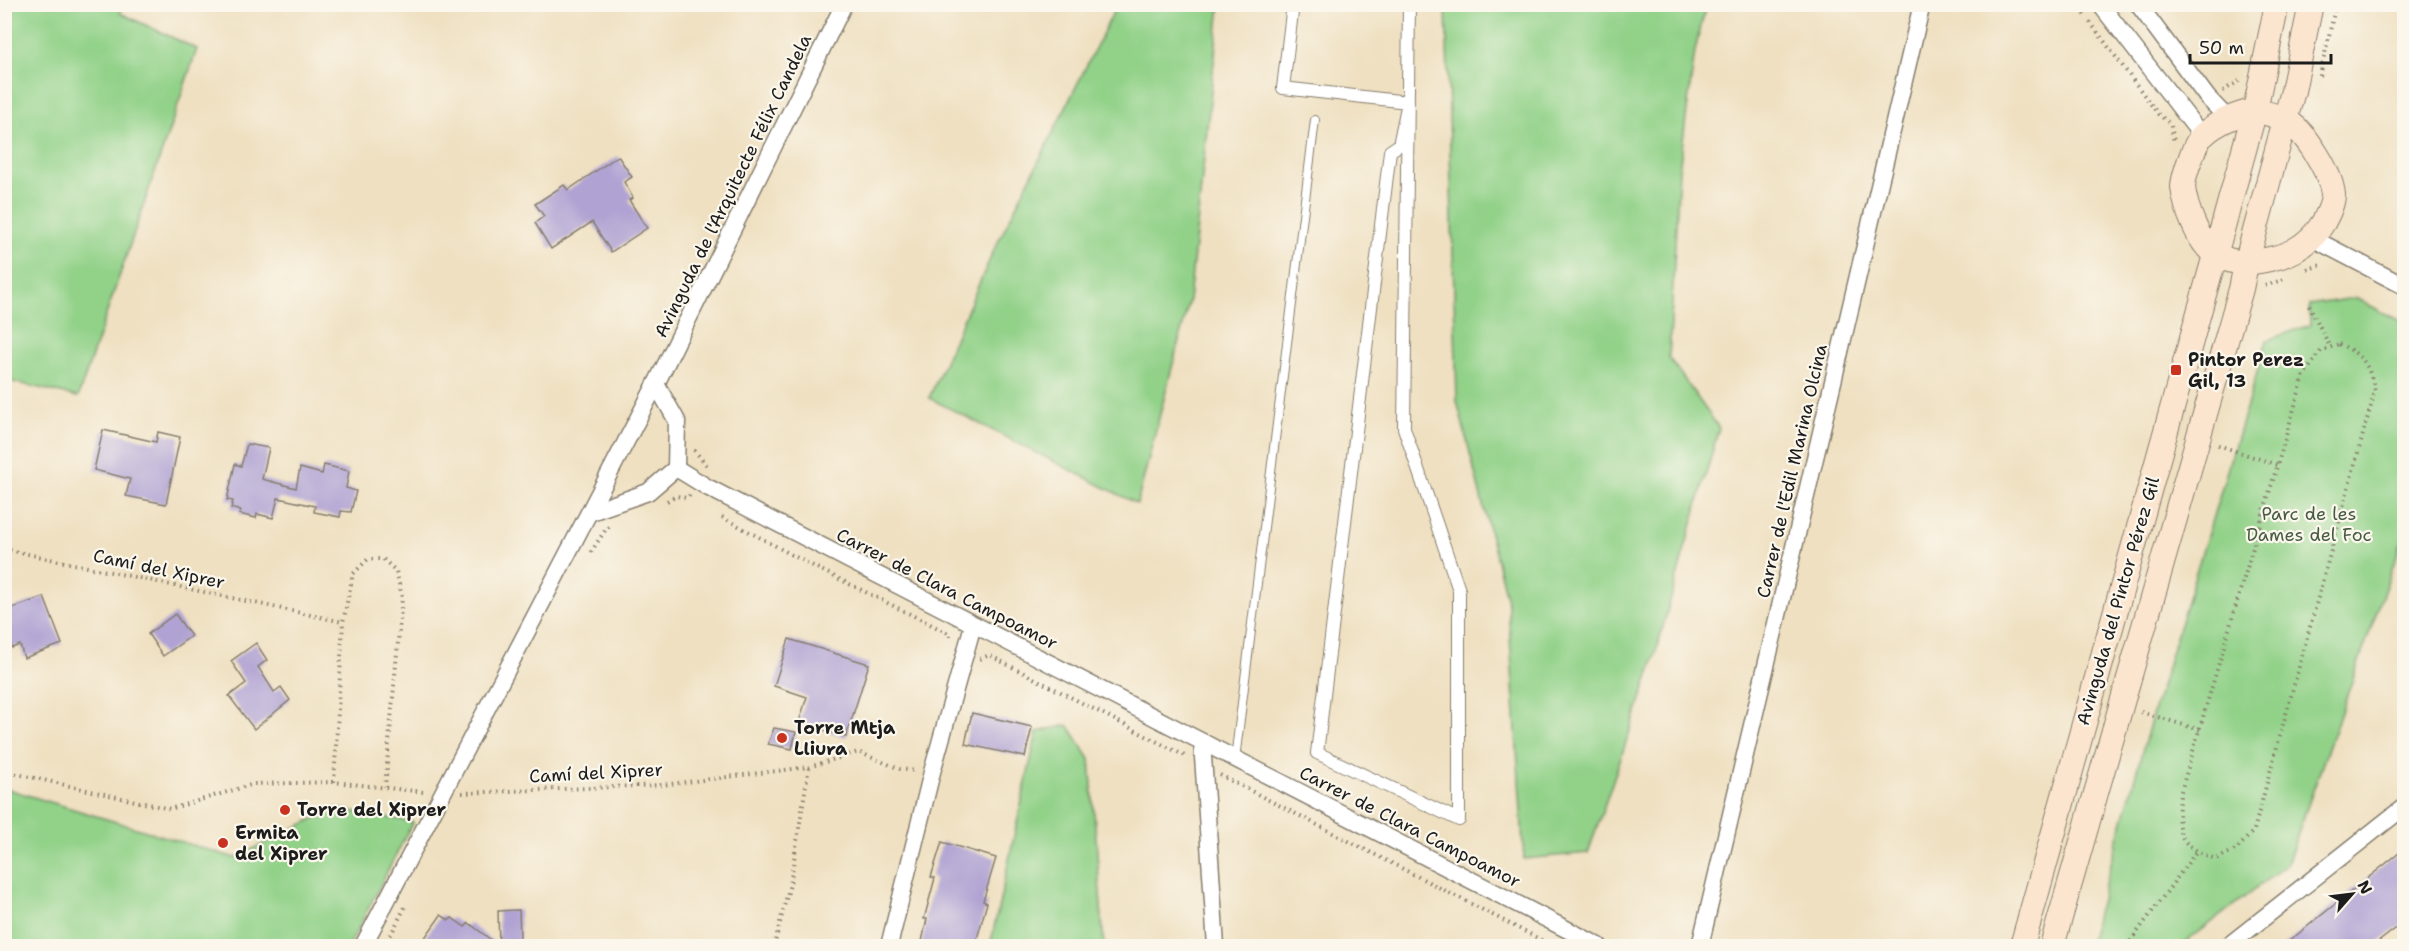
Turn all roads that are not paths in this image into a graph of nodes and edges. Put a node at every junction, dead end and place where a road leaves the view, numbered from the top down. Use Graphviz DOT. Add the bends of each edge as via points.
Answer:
graph roads {
  1 [pos="844,4"];
  2 [pos="1293,4"];
  3 [pos="1409,4"];
  4 [pos="1922,4"];
  5 [pos="2100,4"];
  6 [pos="2138,4"];
  7 [pos="2277,4"];
  8 [pos="2311,4"];
  9 [pos="2255,110"];
  10 [pos="2227,118"];
  11 [pos="1315,120"];
  12 [pos="2286,120"];
  13 [pos="2202,136"];
  14 [pos="2312,238"];
  15 [pos="2216,255"];
  16 [pos="2246,264"];
  17 [pos="2404,286"];
  18 [pos="656,384"];
  19 [pos="676,468"];
  20 [pos="591,512"];
  21 [pos="973,625"];
  22 [pos="1202,742"];
  23 [pos="1235,759"];
  24 [pos="2404,807"];
  25 [pos="363,946"];
  26 [pos="889,946"];
  27 [pos="1216,946"];
  28 [pos="1599,946"];
  29 [pos="1700,946"];
  30 [pos="2022,946"];
  31 [pos="2052,946"];
  32 [pos="2228,946"];
  1 -- 18 [label="street, Avinguda de l'Arquitecte Félix Candela"];
  2 -- 3 [label="street" via="1283,88 1408,102 1399,145 1390,151 1317,753 1459,820 1459,590 1404,428"];
  4 -- 29 [label="street, Carrer de l'Edil Marina Olcina"];
  5 -- 13 [label="street"];
  6 -- 10 [label="street"];
  7 -- 9 [label="main road, Avinguda del Pintor Pérez Gil"];
  8 -- 12 [label="main road, Avinguda del Pintor Pérez Gil"];
  9 -- 10 [label="main road"];
  9 -- 12 [label="main road"];
  9 -- 15 [label="main road, Avinguda del Pintor Pérez Gil"];
  10 -- 13 [label="main road"];
  11 -- 23 [label="lane"];
  12 -- 14 [label="main road" via="2309,140 2333,196 2324,222"];
  12 -- 16 [label="main road, Avinguda del Pintor Pérez Gil"];
  13 -- 15 [label="main road" via="2196,143 2183,185 2191,219"];
  14 -- 16 [label="main road" via="2286,256"];
  14 -- 17 [label="street"];
  15 -- 16 [label="main road"];
  15 -- 30 [label="main road, Avinguda del Pintor Pérez Gil"];
  16 -- 31 [label="main road, Avinguda del Pintor Pérez Gil"];
  18 -- 19 [label="street" via="677,421"];
  18 -- 20 [label="street, Avinguda de l'Arquitecte Félix Candela"];
  19 -- 20 [label="street" via="648,492"];
  19 -- 21 [label="street, Carrer de Clara Campoamor"];
  20 -- 25 [label="street, Avinguda de l'Arquitecte Félix Candela"];
  21 -- 22 [label="street, Carrer de Clara Campoamor"];
  21 -- 26 [label="street"];
  22 -- 23 [label="street, Carrer de Clara Campoamor"];
  22 -- 27 [label="street"];
  23 -- 28 [label="street, Carrer de Clara Campoamor"];
  24 -- 32 [label="street"];
}
